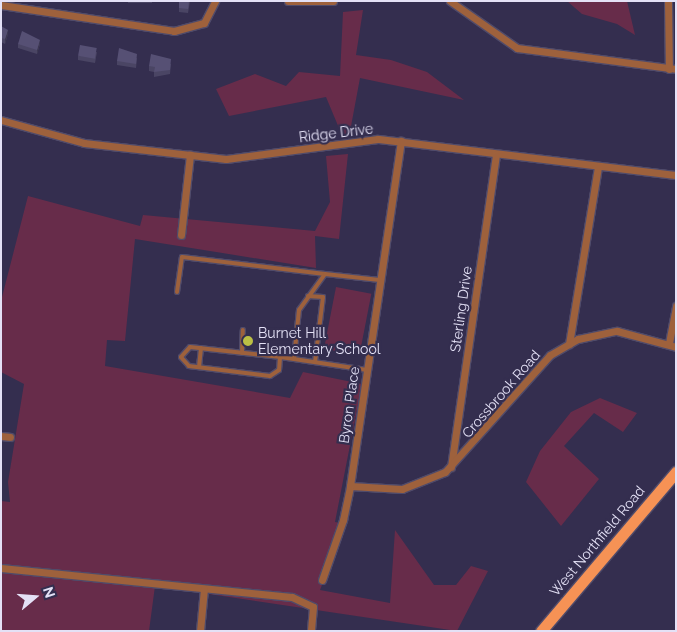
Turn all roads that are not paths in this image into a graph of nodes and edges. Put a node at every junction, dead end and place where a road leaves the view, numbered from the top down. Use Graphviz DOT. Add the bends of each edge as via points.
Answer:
graph roads {
  1 [pos="215,1"];
  2 [pos="288,1"];
  3 [pos="334,1"];
  4 [pos="450,1"];
  5 [pos="668,1"];
  6 [pos="1,5"];
  7 [pos="673,69"];
  8 [pos="1,120"];
  9 [pos="400,141"];
  10 [pos="496,154"];
  11 [pos="190,155"];
  12 [pos="598,166"];
  13 [pos="676,175"];
  14 [pos="181,235"];
  15 [pos="325,274"];
  16 [pos="380,280"];
  17 [pos="178,292"];
  18 [pos="308,296"];
  19 [pos="676,306"];
  20 [pos="244,330"];
  21 [pos="569,344"];
  22 [pos="673,345"];
  23 [pos="201,348"];
  24 [pos="242,353"];
  25 [pos="280,357"];
  26 [pos="294,359"];
  27 [pos="315,362"];
  28 [pos="199,367"];
  29 [pos="367,370"];
  30 [pos="1,436"];
  31 [pos="10,437"];
  32 [pos="451,467"];
  33 [pos="676,472"];
  34 [pos="350,486"];
  35 [pos="1,568"];
  36 [pos="322,580"];
  37 [pos="204,589"];
  38 [pos="200,631"];
  39 [pos="311,631"];
  40 [pos="541,631"];
  1 -- 6 [label="street" via="204,23 174,31"];
  2 -- 3 [label="street"];
  4 -- 7 [label="street" via="500,39 537,54"];
  5 -- 7 [label="street"];
  8 -- 11 [label="street, Ridge Drive" via="84,143"];
  9 -- 10 [label="street, Ridge Drive"];
  9 -- 11 [label="street, Ridge Drive" via="358,140 243,159"];
  9 -- 16 [label="street, Byron Place"];
  10 -- 12 [label="street, Ridge Drive"];
  10 -- 32 [label="street, Sterling Drive"];
  11 -- 14 [label="street"];
  12 -- 13 [label="street, Ridge Drive"];
  12 -- 21 [label="street"];
  15 -- 16 [label="lane"];
  15 -- 17 [label="lane" via="182,257"];
  15 -- 18 [label="lane"];
  16 -- 29 [label="street, Byron Place"];
  18 -- 26 [label="lane" via="298,310"];
  18 -- 27 [label="lane" via="323,297"];
  19 -- 22 [label="street"];
  20 -- 24 [label="lane"];
  21 -- 22 [label="street, Crossbrook Road" via="592,333 617,331"];
  21 -- 32 [label="street, Crossbrook Road" via="537,369"];
  23 -- 24 [label="lane"];
  23 -- 28 [label="lane"];
  23 -- 28 [label="lane" via="187,347 181,354 186,364"];
  24 -- 25 [label="lane"];
  25 -- 26 [label="lane"];
  25 -- 28 [label="lane" via="279,370 270,376"];
  26 -- 27 [label="lane"];
  27 -- 29 [label="lane"];
  29 -- 34 [label="street, Byron Place"];
  30 -- 31 [label="street"];
  32 -- 34 [label="street, Crossbrook Road" via="402,489"];
  33 -- 40 [label="main road, West Northfield Road"];
  34 -- 36 [label="street, Byron Place" via="343,520"];
  35 -- 37 [label="street"];
  37 -- 38 [label="street"];
  37 -- 39 [label="street" via="292,597 313,607"];
}
